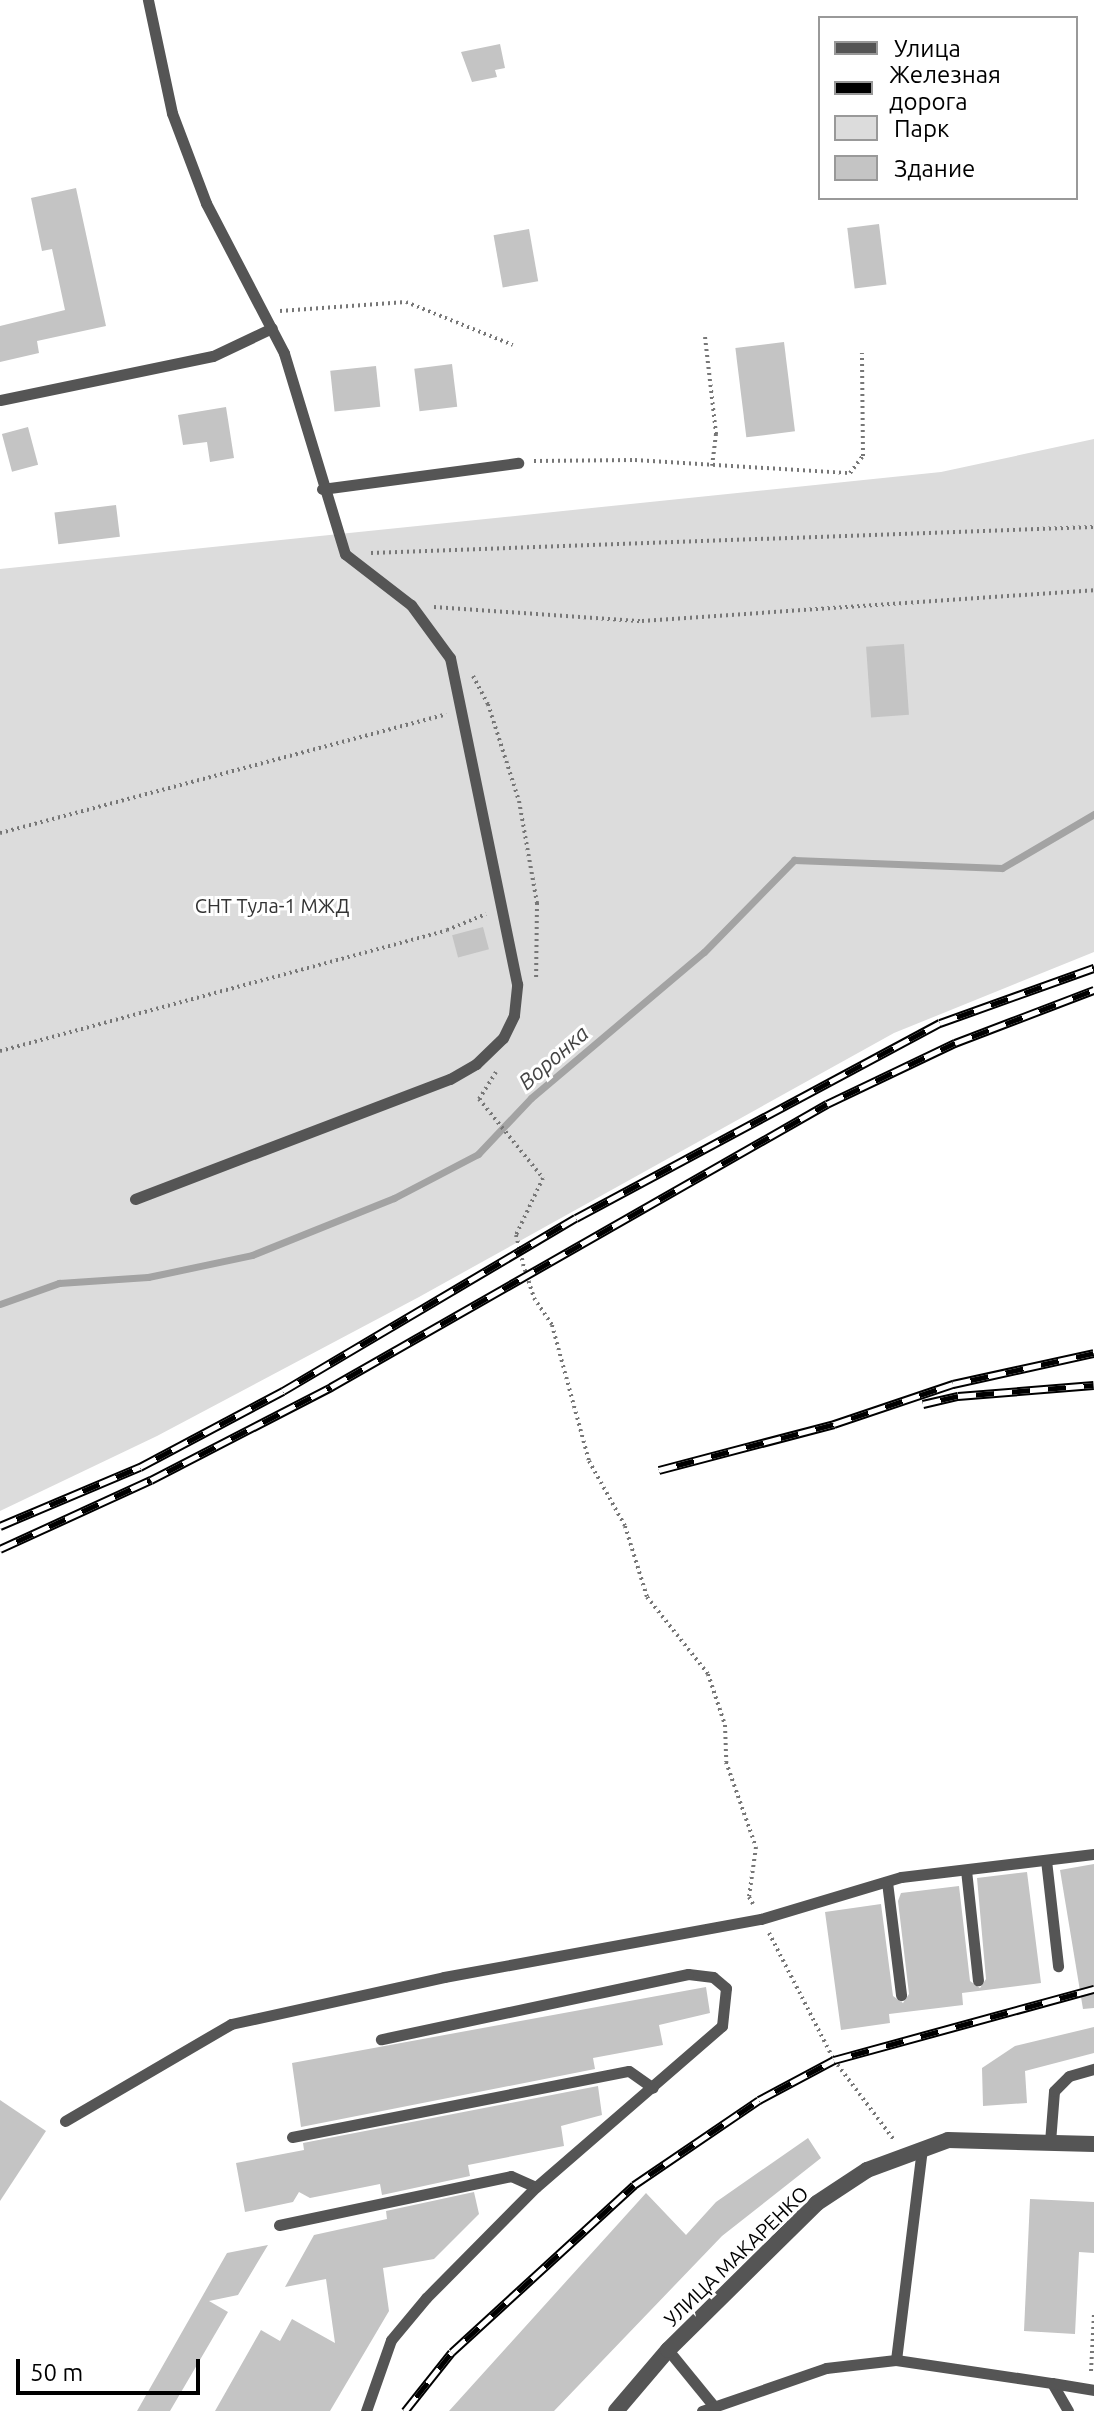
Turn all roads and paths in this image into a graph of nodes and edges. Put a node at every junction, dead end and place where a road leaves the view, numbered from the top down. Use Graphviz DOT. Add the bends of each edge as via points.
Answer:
graph roads {
  1 [pos="148,0"];
  2 [pos="265,314"];
  3 [pos="272,328"];
  4 [pos="705,337"];
  5 [pos="513,345"];
  6 [pos="862,353"];
  7 [pos="0,400"];
  8 [pos="518,463"];
  9 [pos="711,466"];
  10 [pos="322,489"];
  11 [pos="1094,527"];
  12 [pos="345,554"];
  13 [pos="1094,590"];
  14 [pos="411,605"];
  15 [pos="450,658"];
  16 [pos="458,711"];
  17 [pos="0,833"];
  18 [pos="504,900"];
  19 [pos="537,972"];
  20 [pos="0,1051"];
  21 [pos="479,1099"];
  22 [pos="135,1199"];
  23 [pos="1094,1854"];
  24 [pos="1046,1860"];
  25 [pos="966,1870"];
  26 [pos="887,1882"];
  27 [pos="761,1919"];
  28 [pos="1058,1966"];
  29 [pos="978,1980"];
  30 [pos="901,1995"];
  31 [pos="381,2039"];
  32 [pos="1094,2069"];
  33 [pos="653,2088"];
  34 [pos="65,2121"];
  35 [pos="292,2137"];
  36 [pos="1050,2142"];
  37 [pos="1094,2144"];
  38 [pos="922,2148"];
  39 [pos="905,2155"];
  40 [pos="536,2187"];
  41 [pos="279,2225"];
  42 [pos="1094,2313"];
  43 [pos="668,2350"];
  44 [pos="896,2360"];
  45 [pos="1052,2383"];
  46 [pos="1092,2390"];
  47 [pos="707,2407"];
  48 [pos="366,2411"];
  49 [pos="616,2411"];
  50 [pos="1068,2411"];
  1 -- 2 [label="lane" via="177,126 206,203"];
  2 -- 3 [label="lane"];
  2 -- 5 [label="path" via="399,301 429,307"];
  3 -- 7 [label="lane" via="213,356"];
  3 -- 10 [label="lane" via="284,353"];
  4 -- 9 [label="path" via="716,434"];
  6 -- 9 [label="path" via="863,456 850,473"];
  8 -- 9 [label="path" via="559,458"];
  8 -- 10 [label="lane"];
  10 -- 12 [label="lane"];
  11 -- 12 [label="path"];
  12 -- 14 [label="lane"];
  13 -- 14 [label="path" via="642,621"];
  14 -- 15 [label="lane"];
  15 -- 16 [label="lane"];
  15 -- 19 [label="path" via="480,686 519,801 537,903"];
  16 -- 17 [label="path"];
  16 -- 18 [label="lane"];
  18 -- 20 [label="path" via="484,916 447,930"];
  18 -- 22 [label="lane" via="517,984 514,1015 503,1038 476,1064 421,1093"];
  21 -- 27 [label="path" via="543,1178 516,1235 523,1264 534,1298 552,1325 589,1461 631,1539 647,1597 708,1674 725,1725 726,1762 756,1847 749,1897"];
  23 -- 24 [label="lane"];
  24 -- 25 [label="lane"];
  24 -- 28 [label="lane"];
  25 -- 26 [label="lane"];
  25 -- 29 [label="lane"];
  26 -- 27 [label="lane"];
  26 -- 30 [label="lane"];
  27 -- 34 [label="lane" via="444,1977 231,2024"];
  27 -- 39 [label="path" via="834,2060"];
  31 -- 33 [label="lane" via="688,1974 713,1977 726,1988 722,2026"];
  32 -- 36 [label="lane" via="1069,2076 1054,2091"];
  33 -- 35 [label="lane" via="629,2071"];
  33 -- 40 [label="lane"];
  36 -- 37 [label="street, УЛИЦА МАКАРЕНКО"];
  36 -- 38 [label="street, УЛИЦА МАКАРЕНКО" via="948,2140"];
  38 -- 39 [label="street, УЛИЦА МАКАРЕНКО"];
  38 -- 44 [label="lane"];
  39 -- 43 [label="street, УЛИЦА МАКАРЕНКО" via="867,2170 817,2203"];
  40 -- 41 [label="lane" via="511,2176"];
  40 -- 48 [label="lane" via="391,2340"];
  42 -- 46 [label="path"];
  43 -- 47 [label="lane"];
  43 -- 49 [label="street, УЛИЦА МАКАРЕНКО"];
  44 -- 45 [label="lane"];
  44 -- 47 [label="lane" via="826,2368"];
  45 -- 46 [label="lane"];
  45 -- 50 [label="lane"];
}
